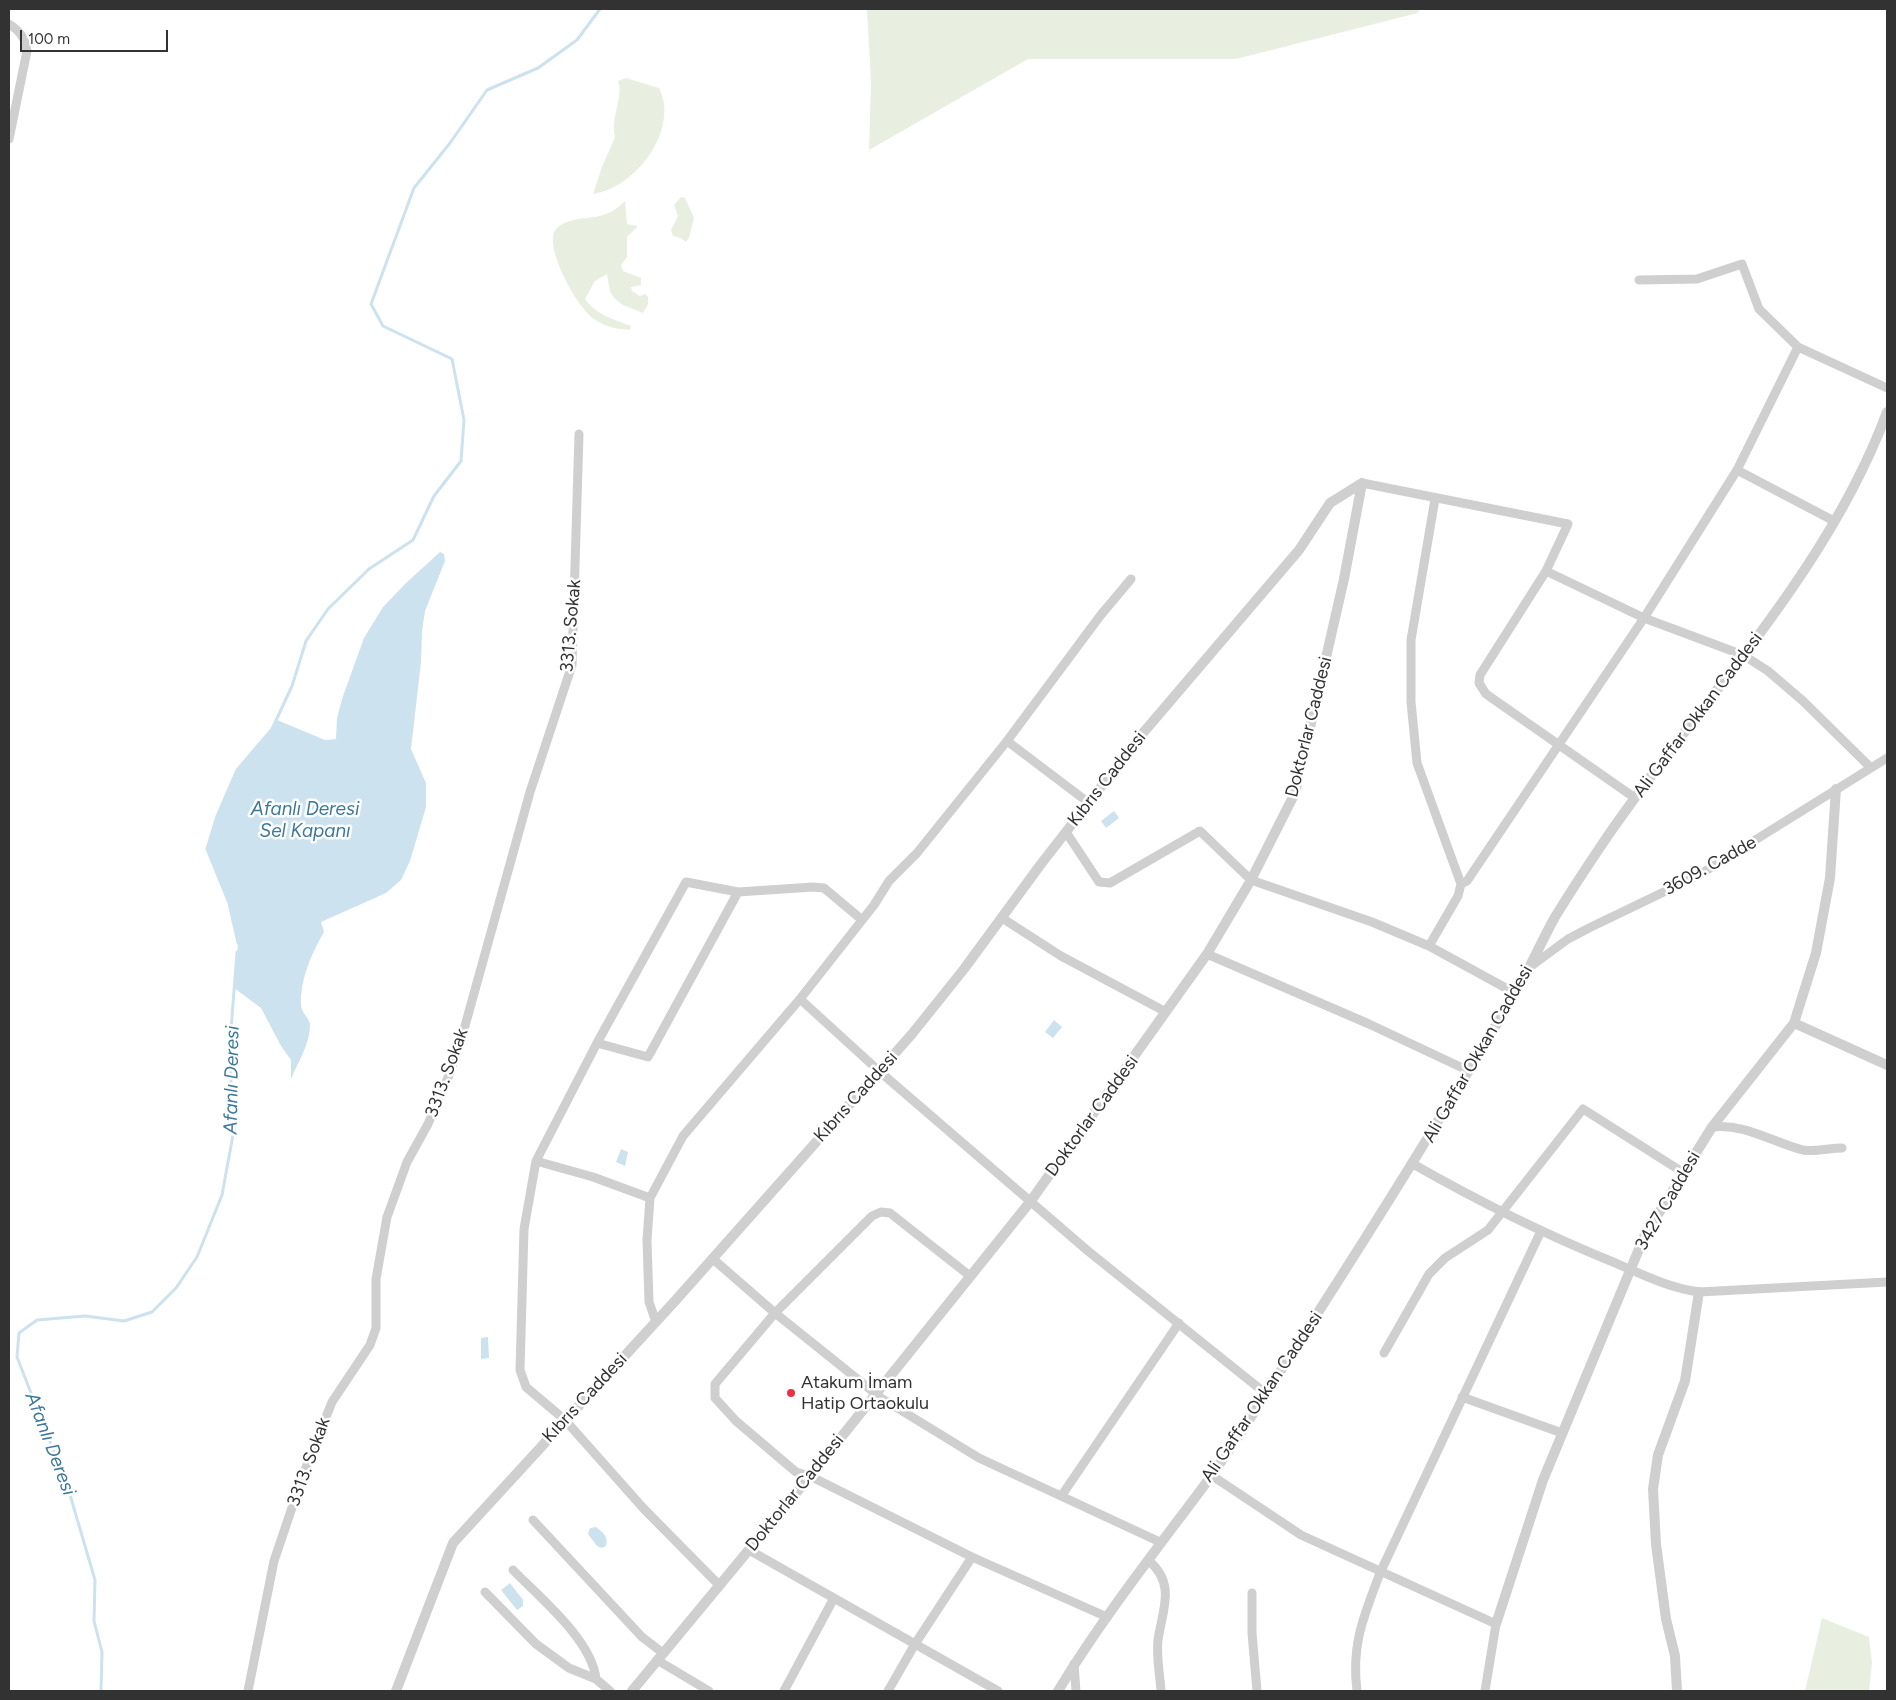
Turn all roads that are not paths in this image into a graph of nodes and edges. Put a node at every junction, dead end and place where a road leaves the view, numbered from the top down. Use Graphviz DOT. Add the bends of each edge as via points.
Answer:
graph roads {
  1 [pos="9,24"];
  2 [pos="9,139"];
  3 [pos="1639,280"];
  4 [pos="1798,347"];
  5 [pos="1887,388"];
  6 [pos="1887,412"];
  7 [pos="580,434"];
  8 [pos="1737,470"];
  9 [pos="1362,483"];
  10 [pos="1435,499"];
  11 [pos="1834,521"];
  12 [pos="1546,571"];
  13 [pos="1131,579"];
  14 [pos="1644,618"];
  15 [pos="1743,655"];
  16 [pos="1007,741"];
  17 [pos="1558,744"];
  18 [pos="1887,758"];
  19 [pos="1870,767"];
  20 [pos="1836,789"];
  21 [pos="1635,798"];
  22 [pos="1088,803"];
  23 [pos="1066,832"];
  24 [pos="1251,880"];
  25 [pos="1461,884"];
  26 [pos="738,892"];
  27 [pos="1002,918"];
  28 [pos="861,920"];
  29 [pos="1428,946"];
  30 [pos="1207,954"];
  31 [pos="1530,968"];
  32 [pos="1516,993"];
  33 [pos="800,999"];
  34 [pos="1166,1012"];
  35 [pos="1794,1023"];
  36 [pos="597,1043"];
  37 [pos="1887,1065"];
  38 [pos="879,1071"];
  39 [pos="1469,1071"];
  40 [pos="1712,1127"];
  41 [pos="1842,1148"];
  42 [pos="536,1162"];
  43 [pos="1413,1164"];
  44 [pos="1684,1173"];
  45 [pos="650,1198"];
  46 [pos="1030,1202"];
  47 [pos="1501,1212"];
  48 [pos="1541,1231"];
  49 [pos="713,1259"];
  50 [pos="1631,1270"];
  51 [pos="970,1276"];
  52 [pos="1887,1282"];
  53 [pos="1699,1292"];
  54 [pos="775,1313"];
  55 [pos="656,1322"];
  56 [pos="1180,1323"];
  57 [pos="1384,1353"];
  58 [pos="1265,1392"];
  59 [pos="876,1394"];
  60 [pos="1462,1397"];
  61 [pos="564,1420"];
  62 [pos="1562,1433"];
  63 [pos="1211,1475"];
  64 [pos="810,1476"];
  65 [pos="1062,1495"];
  66 [pos="533,1520"];
  67 [pos="1160,1542"];
  68 [pos="749,1550"];
  69 [pos="972,1557"];
  70 [pos="1148,1560"];
  71 [pos="513,1570"];
  72 [pos="1380,1573"];
  73 [pos="719,1585"];
  74 [pos="485,1592"];
  75 [pos="1252,1593"];
  76 [pos="834,1598"];
  77 [pos="1106,1616"];
  78 [pos="1496,1624"];
  79 [pos="915,1644"];
  80 [pos="660,1656"];
  81 [pos="1074,1664"];
  82 [pos="596,1679"];
  83 [pos="248,1691"];
  84 [pos="396,1691"];
  85 [pos="610,1691"];
  86 [pos="632,1691"];
  87 [pos="709,1691"];
  88 [pos="784,1691"];
  89 [pos="888,1691"];
  90 [pos="996,1691"];
  91 [pos="1058,1691"];
  92 [pos="1076,1691"];
  93 [pos="1161,1691"];
  94 [pos="1257,1691"];
  95 [pos="1357,1691"];
  96 [pos="1485,1691"];
  97 [pos="1677,1691"];
  1 -- 2 [label="street" via="25,39 27,51"];
  3 -- 4 [label="street" via="1697,279 1742,264 1759,309"];
  4 -- 5 [label="street"];
  4 -- 8 [label="street"];
  6 -- 11 [label="street, Ali Gaffar Okkan Caddesi" via="1874,449"];
  7 -- 83 [label="street, 3313. Sokak" via="572,664 530,792 460,1041 428,1124 407,1162 388,1217 376,1278 376,1328 370,1345 332,1402 274,1560"];
  8 -- 11 [label="street"];
  8 -- 14 [label="street"];
  9 -- 10 [label="street"];
  9 -- 22 [label="street, Kıbrıs Caddesi" via="1330,504 1299,550 1143,733"];
  9 -- 24 [label="street, Doktorlar Caddesi" via="1344,579 1295,793"];
  10 -- 12 [label="street" via="1568,524"];
  10 -- 25 [label="street" via="1411,640 1411,702 1418,763"];
  11 -- 15 [label="street, Ali Gaffar Okkan Caddesi" via="1774,614"];
  12 -- 14 [label="street"];
  12 -- 17 [label="street" via="1480,676 1479,683 1486,694"];
  13 -- 16 [label="street"];
  14 -- 15 [label="street"];
  14 -- 17 [label="street"];
  15 -- 19 [label="street" via="1768,671 1803,701"];
  15 -- 21 [label="street, Ali Gaffar Okkan Caddesi"];
  16 -- 22 [label="street"];
  16 -- 28 [label="street" via="917,853 889,881"];
  17 -- 21 [label="street"];
  17 -- 25 [label="street" via="1467,881"];
  18 -- 19 [label="street, 3609. Cadde"];
  19 -- 20 [label="street, 3609. Cadde"];
  20 -- 31 [label="street, 3609. Cadde" via="1700,875 1568,939"];
  20 -- 35 [label="street, 3427 Caddesi" via="1830,878 1816,953"];
  21 -- 31 [label="street, Ali Gaffar Okkan Caddesi" via="1556,916"];
  22 -- 23 [label="street, Kıbrıs Caddesi"];
  23 -- 24 [label="street" via="1099,882 1110,883 1200,831"];
  23 -- 27 [label="street, Kıbrıs Caddesi"];
  24 -- 29 [label="street" via="1372,922"];
  24 -- 30 [label="street, Doktorlar Caddesi"];
  25 -- 29 [label="street" via="1458,896"];
  26 -- 28 [label="street" via="824,888"];
  26 -- 36 [label="street" via="686,882 683,885"];
  26 -- 36 [label="street" via="648,1057"];
  27 -- 34 [label="street" via="1062,956"];
  27 -- 38 [label="street, Kıbrıs Caddesi"];
  28 -- 33 [label="street"];
  29 -- 32 [label="street"];
  30 -- 34 [label="street, Doktorlar Caddesi"];
  30 -- 39 [label="street"];
  31 -- 32 [label="street, Ali Gaffar Okkan Caddesi"];
  32 -- 39 [label="street, Ali Gaffar Okkan Caddesi"];
  33 -- 38 [label="street"];
  33 -- 45 [label="street" via="683,1136"];
  34 -- 46 [label="street, Doktorlar Caddesi"];
  35 -- 37 [label="street"];
  35 -- 40 [label="street, 3427 Caddesi"];
  36 -- 42 [label="street"];
  38 -- 46 [label="street"];
  38 -- 49 [label="street, Kıbrıs Caddesi"];
  39 -- 43 [label="street, Ali Gaffar Okkan Caddesi"];
  40 -- 41 [label="street" via="1728,1126 1758,1133 1804,1150"];
  40 -- 44 [label="street, 3427 Caddesi"];
  42 -- 45 [label="street" via="592,1177"];
  42 -- 61 [label="street" via="524,1228 520,1370 526,1387"];
  43 -- 47 [label="street"];
  43 -- 58 [label="street, Ali Gaffar Okkan Caddesi"];
  44 -- 47 [label="street" via="1583,1109"];
  44 -- 50 [label="street, 3427 Caddesi" via="1644,1237"];
  45 -- 55 [label="street" via="648,1302"];
  46 -- 51 [label="street, Doktorlar Caddesi"];
  46 -- 56 [label="street"];
  47 -- 48 [label="street"];
  47 -- 57 [label="street" via="1488,1230 1445,1258 1429,1274"];
  48 -- 50 [label="street"];
  48 -- 60 [label="street"];
  49 -- 54 [label="street"];
  49 -- 55 [label="street, Kıbrıs Caddesi"];
  50 -- 53 [label="street" via="1680,1290"];
  50 -- 62 [label="street, 3427 Caddesi"];
  51 -- 54 [label="street" via="890,1213 881,1212 872,1216"];
  51 -- 59 [label="street, Doktorlar Caddesi"];
  52 -- 53 [label="street"];
  53 -- 97 [label="street" via="1685,1381 1658,1454 1653,1489 1656,1544 1666,1619 1675,1656"];
  54 -- 59 [label="street"];
  54 -- 64 [label="street" via="715,1384 716,1398 736,1421 796,1472"];
  55 -- 61 [label="street, Kıbrıs Caddesi"];
  56 -- 58 [label="street"];
  56 -- 65 [label="street"];
  58 -- 63 [label="street, Ali Gaffar Okkan Caddesi"];
  59 -- 64 [label="street, Doktorlar Caddesi"];
  59 -- 65 [label="street" via="979,1458"];
  60 -- 62 [label="street"];
  60 -- 72 [label="street"];
  61 -- 73 [label="street" via="644,1509"];
  61 -- 84 [label="street, Kıbrıs Caddesi" via="453,1543"];
  62 -- 78 [label="street, 3427 Caddesi" via="1543,1480"];
  63 -- 67 [label="street, Ali Gaffar Okkan Caddesi"];
  63 -- 72 [label="street" via="1301,1535"];
  64 -- 68 [label="street, Doktorlar Caddesi"];
  64 -- 69 [label="street"];
  65 -- 67 [label="street"];
  66 -- 80 [label="street"];
  67 -- 70 [label="street, Ali Gaffar Okkan Caddesi"];
  68 -- 73 [label="street, Doktorlar Caddesi"];
  68 -- 76 [label="street"];
  69 -- 77 [label="street"];
  69 -- 79 [label="street"];
  70 -- 77 [label="street, Ali Gaffar Okkan Caddesi"];
  70 -- 93 [label="street" via="1161,1572 1165,1588 1165,1614 1158,1641"];
  71 -- 82 [label="street" via="574,1634 589,1655"];
  72 -- 78 [label="street"];
  72 -- 95 [label="street" via="1358,1631 1354,1670"];
  73 -- 80 [label="street, Doktorlar Caddesi"];
  74 -- 82 [label="street" via="536,1644 569,1668"];
  75 -- 94 [label="street"];
  76 -- 79 [label="street"];
  76 -- 88 [label="street"];
  77 -- 81 [label="street, Ali Gaffar Okkan Caddesi"];
  78 -- 96 [label="street"];
  79 -- 89 [label="street"];
  79 -- 90 [label="street"];
  80 -- 86 [label="street, Doktorlar Caddesi"];
  80 -- 87 [label="street"];
  81 -- 91 [label="street, Ali Gaffar Okkan Caddesi"];
  81 -- 92 [label="street"];
  82 -- 85 [label="street"];
}
